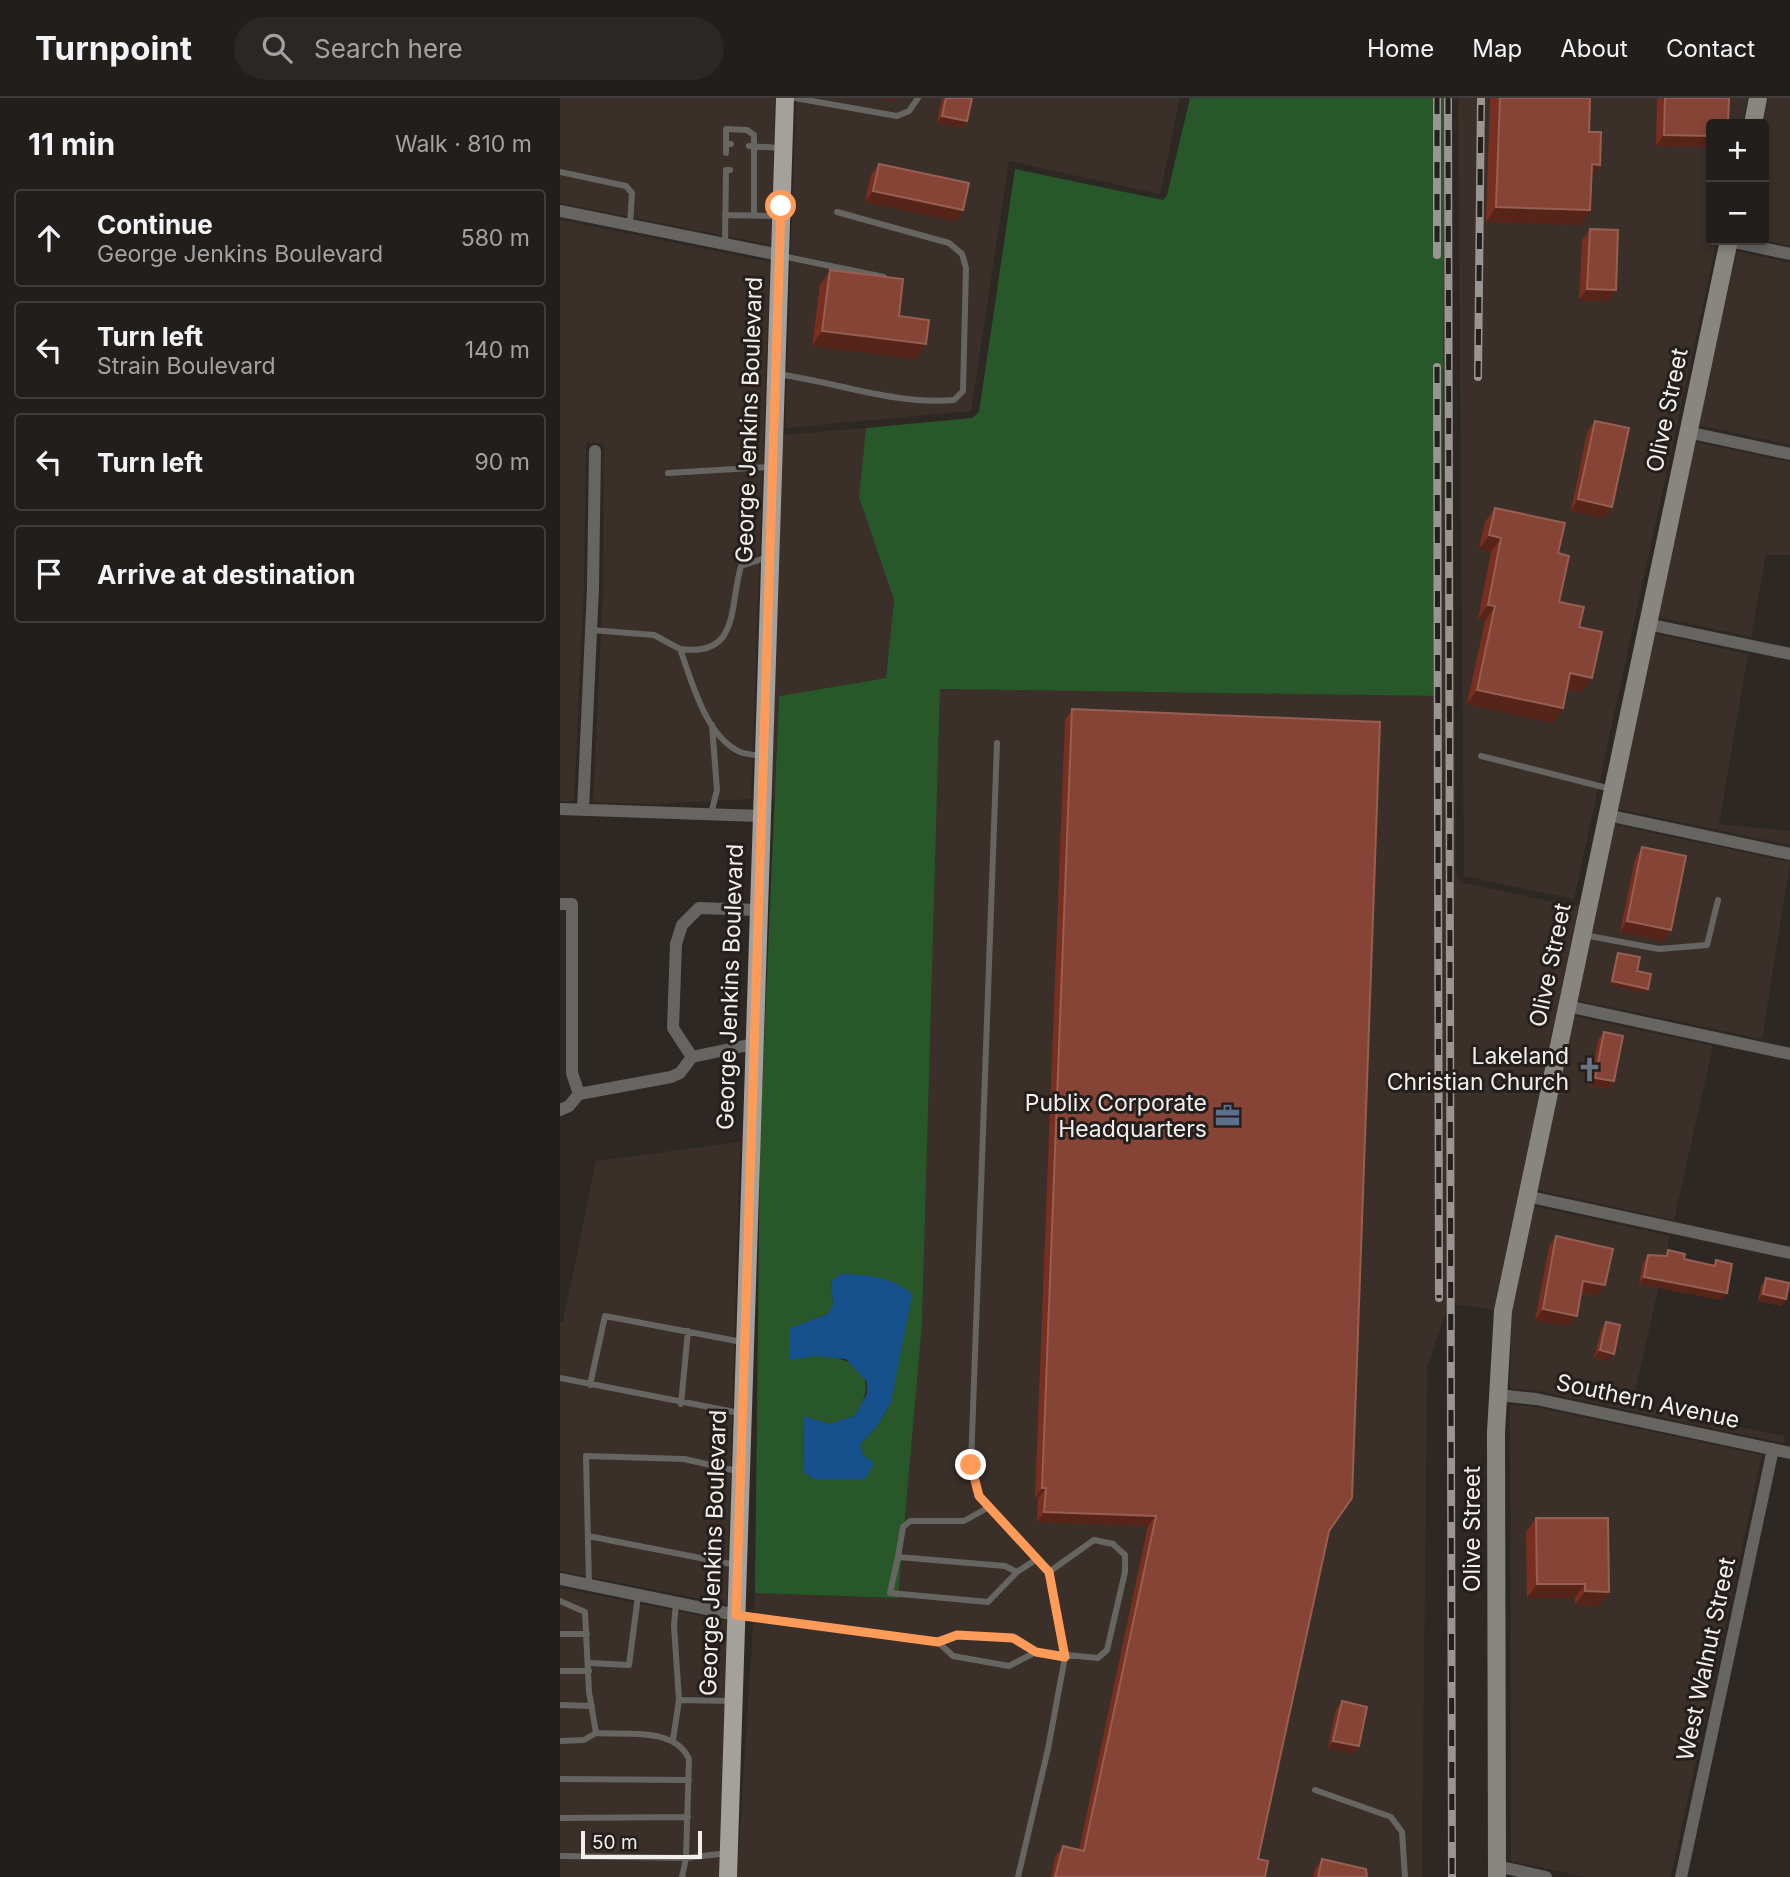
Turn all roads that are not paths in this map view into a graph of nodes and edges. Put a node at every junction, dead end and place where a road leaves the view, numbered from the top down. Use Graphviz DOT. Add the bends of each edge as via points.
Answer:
graph roads {
  1 [pos="785,98"];
  2 [pos="795,98"];
  3 [pos="918,98"];
  4 [pos="1758,98"];
  5 [pos="1754,119"];
  6 [pos="752,146"];
  7 [pos="783,148"];
  8 [pos="726,153"];
  9 [pos="730,170"];
  10 [pos="560,172"];
  11 [pos="560,211"];
  12 [pos="837,212"];
  13 [pos="725,215"];
  14 [pos="754,215"];
  15 [pos="781,216"];
  16 [pos="630,225"];
  17 [pos="725,244"];
  18 [pos="1728,245"];
  19 [pos="1748,245"];
  20 [pos="1790,254"];
  21 [pos="780,256"];
  22 [pos="884,278"];
  23 [pos="775,374"];
  24 [pos="1687,432"];
  25 [pos="595,451"];
  26 [pos="1790,454"];
  27 [pos="772,467"];
  28 [pos="668,473"];
  29 [pos="769,557"];
  30 [pos="1647,624"];
  31 [pos="591,630"];
  32 [pos="680,649"];
  33 [pos="1790,654"];
  34 [pos="712,723"];
  35 [pos="996,743"];
  36 [pos="762,756"];
  37 [pos="1481,756"];
  38 [pos="1613,789"];
  39 [pos="560,809"];
  40 [pos="583,810"];
  41 [pos="711,814"];
  42 [pos="1607,815"];
  43 [pos="760,816"];
  44 [pos="1790,854"];
  45 [pos="1718,900"];
  46 [pos="560,904"];
  47 [pos="757,910"];
  48 [pos="1582,935"];
  49 [pos="1567,1006"];
  50 [pos="565,1009"];
  51 [pos="752,1044"];
  52 [pos="1790,1054"];
  53 [pos="692,1057"];
  54 [pos="579,1094"];
  55 [pos="560,1110"];
  56 [pos="1526,1196"];
  57 [pos="1790,1253"];
  58 [pos="688,1331"];
  59 [pos="744,1343"];
  60 [pos="560,1378"];
  61 [pos="590,1385"];
  62 [pos="1497,1395"];
  63 [pos="681,1404"];
  64 [pos="742,1413"];
  65 [pos="1773,1449"];
  66 [pos="1790,1453"];
  67 [pos="740,1471"];
  68 [pos="989,1507"];
  69 [pos="588,1536"];
  70 [pos="898,1557"];
  71 [pos="1037,1559"];
  72 [pos="738,1565"];
  73 [pos="1017,1572"];
  74 [pos="1049,1572"];
  75 [pos="560,1579"];
  76 [pos="589,1586"];
  77 [pos="638,1595"];
  78 [pos="560,1601"];
  79 [pos="676,1603"];
  80 [pos="736,1615"];
  81 [pos="560,1634"];
  82 [pos="587,1634"];
  83 [pos="938,1642"];
  84 [pos="1036,1652"];
  85 [pos="1065,1657"];
  86 [pos="589,1667"];
  87 [pos="560,1671"];
  88 [pos="680,1700"];
  89 [pos="734,1702"];
  90 [pos="560,1705"];
  91 [pos="592,1706"];
  92 [pos="596,1733"];
  93 [pos="673,1740"];
  94 [pos="560,1741"];
  95 [pos="560,1779"];
  96 [pos="689,1780"];
  97 [pos="1315,1790"];
  98 [pos="688,1817"];
  99 [pos="560,1818"];
  100 [pos="729,1853"];
  101 [pos="560,1856"];
  102 [pos="686,1858"];
  103 [pos="1497,1872"];
  104 [pos="682,1877"];
  105 [pos="728,1877"];
  106 [pos="1018,1877"];
  107 [pos="1405,1877"];
  108 [pos="1546,1877"];
  109 [pos="1681,1877"];
  1 -- 7 [label="main road, George Jenkins Boulevard"];
  2 -- 3 [label="lane" via="897,116 909,111"];
  4 -- 5 [label="main road"];
  6 -- 7 [label="lane"];
  6 -- 8 [label="lane" via="754,135 747,130 726,129"];
  6 -- 14 [label="lane"];
  7 -- 15 [label="main road, George Jenkins Boulevard"];
  9 -- 13 [label="lane" via="726,170"];
  10 -- 16 [label="lane" via="626,186 632,193"];
  11 -- 16 [label="street"];
  12 -- 23 [label="lane" via="949,243 962,254 966,268 963,391 954,400 926,400"];
  13 -- 14 [label="lane"];
  13 -- 17 [label="lane"];
  14 -- 15 [label="lane"];
  15 -- 21 [label="main road, George Jenkins Boulevard"];
  16 -- 17 [label="street"];
  17 -- 21 [label="street"];
  18 -- 24 [label="main road, Olive Street"];
  19 -- 20 [label="street"];
  21 -- 22 [label="lane"];
  21 -- 23 [label="main road, George Jenkins Boulevard"];
  23 -- 27 [label="main road, George Jenkins Boulevard"];
  24 -- 26 [label="street"];
  24 -- 30 [label="main road, Olive Street"];
  25 -- 31 [label="street"];
  27 -- 28 [label="lane"];
  27 -- 29 [label="main road, George Jenkins Boulevard"];
  29 -- 32 [label="lane" via="741,566 732,617 718,644 708,650"];
  29 -- 36 [label="main road, George Jenkins Boulevard"];
  30 -- 33 [label="street"];
  30 -- 38 [label="main road, Olive Street"];
  31 -- 32 [label="lane" via="654,635"];
  31 -- 40 [label="street"];
  32 -- 34 [label="lane"];
  34 -- 36 [label="lane" via="726,742 741,752"];
  34 -- 41 [label="lane" via="717,790"];
  35 -- 68 [label="lane" via="971,1465 979,1496"];
  36 -- 43 [label="main road, George Jenkins Boulevard"];
  37 -- 38 [label="lane"];
  38 -- 42 [label="main road, Olive Street"];
  39 -- 40 [label="street"];
  40 -- 41 [label="street"];
  41 -- 43 [label="street"];
  42 -- 44 [label="street"];
  42 -- 48 [label="main road, Olive Street"];
  43 -- 47 [label="main road, George Jenkins Boulevard"];
  45 -- 48 [label="lane" via="1707,945 1659,949"];
  46 -- 50 [label="street" via="572,904"];
  47 -- 51 [label="main road, George Jenkins Boulevard"];
  47 -- 53 [label="street" via="699,908 677,933 673,1028"];
  48 -- 49 [label="main road, Olive Street"];
  49 -- 52 [label="street"];
  49 -- 56 [label="main road, Olive Street"];
  50 -- 54 [label="street"];
  51 -- 53 [label="street"];
  51 -- 59 [label="main road, George Jenkins Boulevard"];
  53 -- 54 [label="street" via="671,1077"];
  54 -- 55 [label="street"];
  56 -- 57 [label="street"];
  56 -- 62 [label="main road, Olive Street" via="1503,1311"];
  58 -- 59 [label="lane"];
  58 -- 61 [label="lane" via="605,1316"];
  58 -- 63 [label="lane"];
  59 -- 64 [label="main road, George Jenkins Boulevard"];
  60 -- 61 [label="lane"];
  61 -- 63 [label="lane"];
  62 -- 65 [label="street, Southern Avenue" via="1536,1399"];
  62 -- 103 [label="main road, Olive Street"];
  63 -- 64 [label="lane"];
  64 -- 67 [label="main road, George Jenkins Boulevard"];
  65 -- 66 [label="street, Southern Avenue"];
  65 -- 109 [label="street, West Walnut Street"];
  67 -- 69 [label="lane" via="684,1459 586,1456"];
  67 -- 72 [label="main road, George Jenkins Boulevard"];
  68 -- 70 [label="lane" via="964,1521 910,1521 903,1527"];
  68 -- 71 [label="lane"];
  69 -- 72 [label="lane"];
  69 -- 76 [label="lane"];
  70 -- 73 [label="lane" via="1005,1566"];
  70 -- 73 [label="lane" via="890,1593 988,1602"];
  71 -- 73 [label="lane"];
  71 -- 74 [label="lane"];
  72 -- 80 [label="main road, George Jenkins Boulevard"];
  74 -- 85 [label="lane"];
  74 -- 85 [label="lane" via="1094,1540 1113,1545 1125,1555 1107,1650 1098,1658"];
  75 -- 76 [label="street"];
  76 -- 77 [label="street"];
  77 -- 79 [label="street"];
  77 -- 86 [label="lane" via="629,1665"];
  78 -- 82 [label="lane" via="585,1612"];
  79 -- 80 [label="street"];
  79 -- 88 [label="lane"];
  80 -- 83 [label="lane"];
  80 -- 89 [label="main road, George Jenkins Boulevard"];
  81 -- 82 [label="lane"];
  82 -- 86 [label="lane"];
  83 -- 84 [label="lane" via="957,1635 1013,1638"];
  83 -- 84 [label="lane" via="953,1656 1009,1666"];
  84 -- 85 [label="lane"];
  85 -- 106 [label="lane"];
  86 -- 87 [label="lane"];
  86 -- 91 [label="lane"];
  88 -- 89 [label="lane"];
  88 -- 93 [label="lane"];
  89 -- 100 [label="main road, George Jenkins Boulevard"];
  90 -- 91 [label="lane"];
  91 -- 92 [label="lane"];
  92 -- 93 [label="lane"];
  92 -- 94 [label="lane" via="584,1740"];
  93 -- 96 [label="lane" via="684,1747 689,1759"];
  95 -- 96 [label="lane"];
  96 -- 98 [label="lane"];
  97 -- 107 [label="lane" via="1391,1817 1402,1832"];
  98 -- 99 [label="lane"];
  98 -- 102 [label="lane"];
  100 -- 102 [label="lane"];
  100 -- 105 [label="main road, George Jenkins Boulevard"];
  101 -- 102 [label="lane"];
  102 -- 104 [label="lane"];
  103 -- 108 [label="street"];
}
